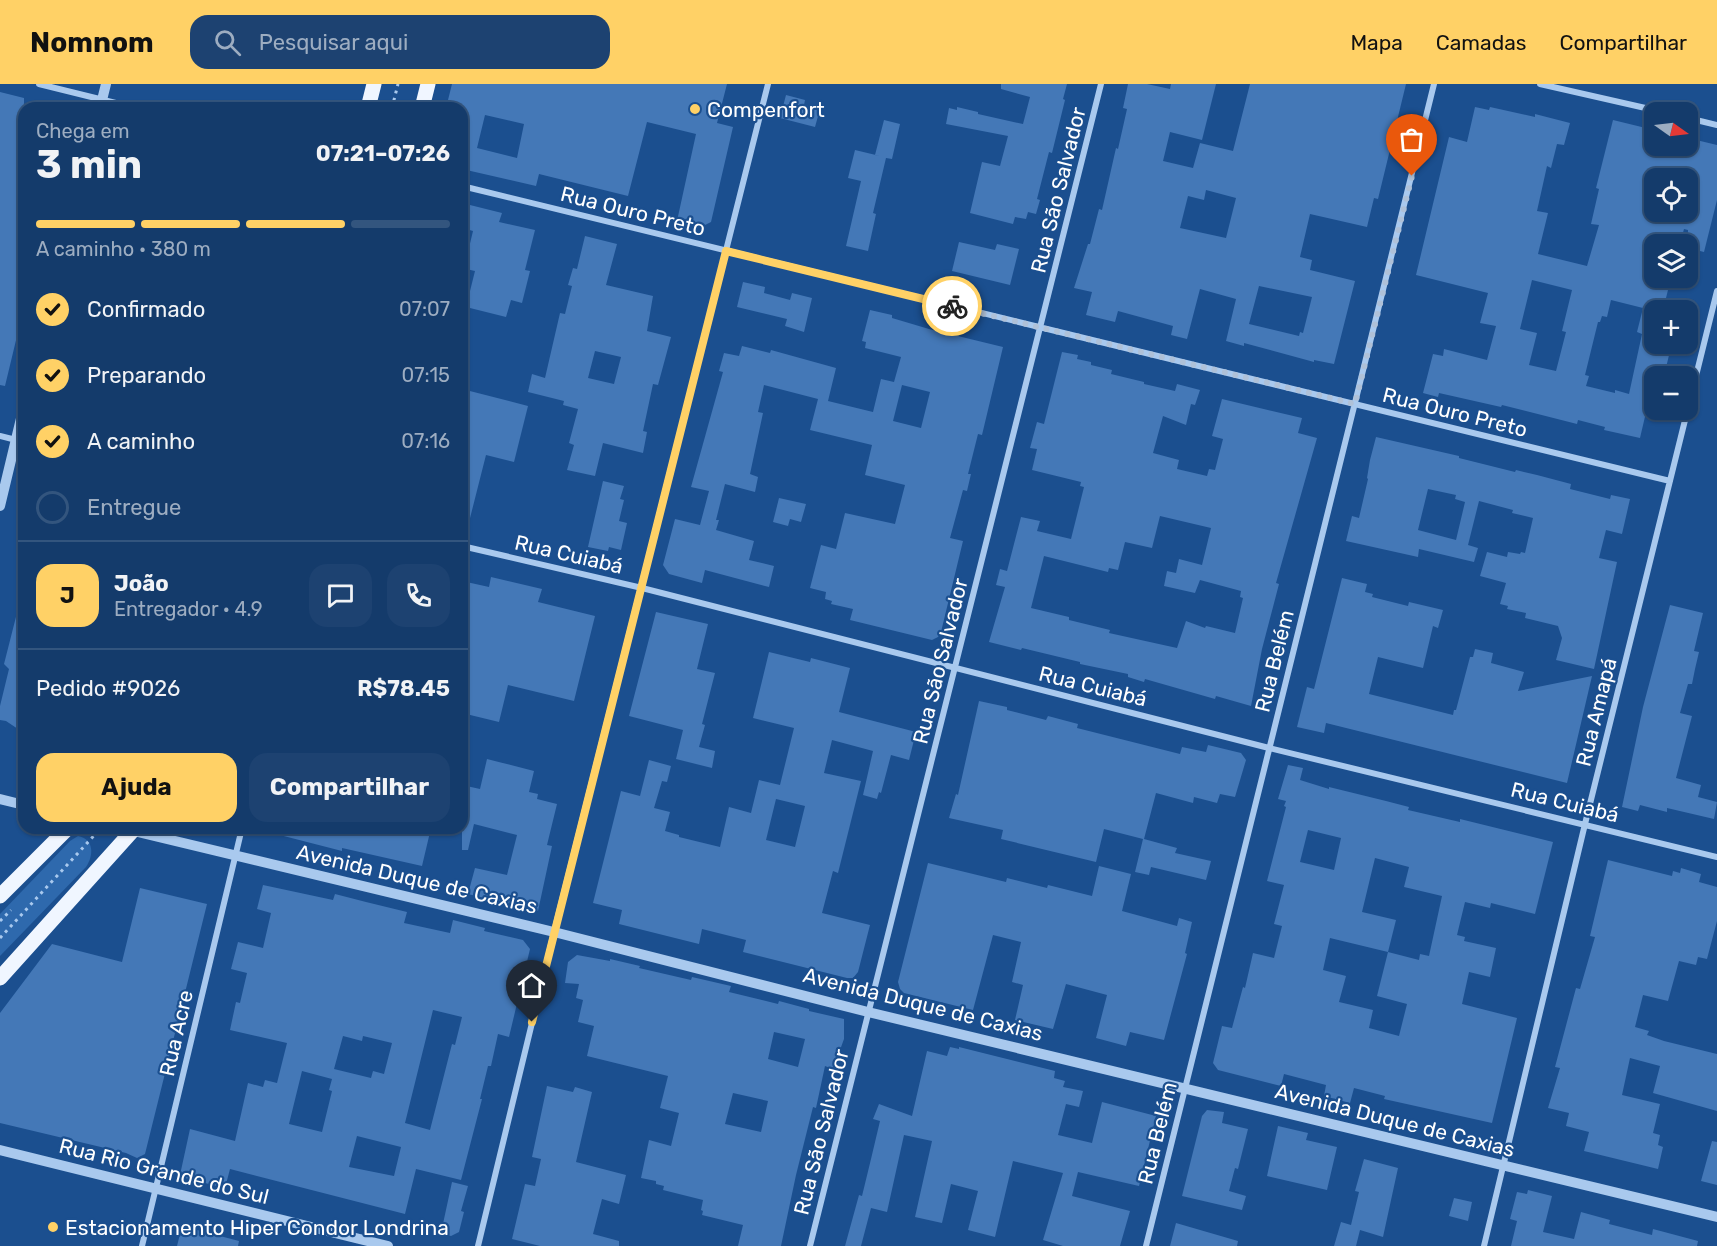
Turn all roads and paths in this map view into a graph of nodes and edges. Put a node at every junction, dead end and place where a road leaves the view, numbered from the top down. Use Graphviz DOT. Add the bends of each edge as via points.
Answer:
graph roads {
  1 [pos="39,84"];
  2 [pos="106,84"];
  3 [pos="374,84"];
  4 [pos="398,84"];
  5 [pos="428,84"];
  6 [pos="768,84"];
  7 [pos="1101,84"];
  8 [pos="1434,84"];
  9 [pos="1540,84"];
  10 [pos="95,102"];
  11 [pos="102,102"];
  12 [pos="370,102"];
  13 [pos="394,102"];
  14 [pos="424,102"];
  15 [pos="1644,108"];
  16 [pos="1698,120"];
  17 [pos="1717,125"];
  18 [pos="468,187"];
  19 [pos="726,251"];
  20 [pos="1717,291"];
  21 [pos="1040,327"];
  22 [pos="1355,404"];
  23 [pos="0,436"];
  24 [pos="18,440"];
  25 [pos="18,448"];
  26 [pos="1670,481"];
  27 [pos="0,506"];
  28 [pos="468,547"];
  29 [pos="642,588"];
  30 [pos="955,668"];
  31 [pos="1269,748"];
  32 [pos="0,799"];
  33 [pos="18,804"];
  34 [pos="1585,824"];
  35 [pos="62,834"];
  36 [pos="95,834"];
  37 [pos="125,834"];
  38 [pos="149,834"];
  39 [pos="240,834"];
  40 [pos="235,855"];
  41 [pos="1717,857"];
  42 [pos="0,896"];
  43 [pos="554,932"];
  44 [pos="0,938"];
  45 [pos="0,978"];
  46 [pos="868,1012"];
  47 [pos="1185,1088"];
  48 [pos="0,1150"];
  49 [pos="1503,1167"];
  50 [pos="155,1189"];
  51 [pos="1717,1217"];
  52 [pos="142,1246"];
  53 [pos="388,1246"];
  54 [pos="478,1246"];
  55 [pos="810,1246"];
  56 [pos="1146,1246"];
  57 [pos="1484,1246"];
  1 -- 10 [label="street"];
  2 -- 11 [label="street"];
  3 -- 12 [label="main road"];
  4 -- 13 [label="path"];
  5 -- 14 [label="main road"];
  6 -- 19 [label="street"];
  7 -- 21 [label="street, Rua São Salvador"];
  8 -- 22 [label="street, Rua Belém"];
  9 -- 15 [label="street"];
  16 -- 17 [label="street"];
  18 -- 19 [label="street, Rua Ouro Preto"];
  19 -- 21 [label="street, Rua Ouro Preto"];
  19 -- 29 [label="street"];
  20 -- 26 [label="street, Rua Amapá"];
  21 -- 22 [label="street, Rua Ouro Preto"];
  21 -- 30 [label="street, Rua São Salvador"];
  22 -- 26 [label="street, Rua Ouro Preto"];
  22 -- 31 [label="street, Rua Belém"];
  23 -- 24 [label="street"];
  25 -- 27 [label="street"];
  26 -- 34 [label="street, Rua Amapá"];
  28 -- 29 [label="street, Rua Cuiabá"];
  29 -- 30 [label="street, Rua Cuiabá"];
  29 -- 43 [label="street"];
  30 -- 31 [label="street, Rua Cuiabá"];
  30 -- 46 [label="street, Rua São Salvador"];
  31 -- 34 [label="street, Rua Cuiabá"];
  31 -- 47 [label="street, Rua Belém"];
  32 -- 33 [label="street"];
  34 -- 41 [label="street, Rua Cuiabá"];
  34 -- 49 [label="street, Rua Amapá"];
  35 -- 42 [label="main road"];
  36 -- 44 [label="path"];
  37 -- 45 [label="main road"];
  38 -- 40 [label="street, Avenida Duque de Caxias"];
  39 -- 40 [label="street, Rua Acre"];
  40 -- 43 [label="street, Avenida Duque de Caxias"];
  40 -- 50 [label="street, Rua Acre"];
  43 -- 46 [label="street, Avenida Duque de Caxias"];
  43 -- 54 [label="street"];
  46 -- 47 [label="street, Avenida Duque de Caxias"];
  46 -- 55 [label="street, Rua São Salvador"];
  47 -- 49 [label="street, Avenida Duque de Caxias"];
  47 -- 56 [label="street, Rua Belém"];
  48 -- 50 [label="street, Rua Rio Grande do Sul"];
  49 -- 51 [label="street, Avenida Duque de Caxias"];
  49 -- 57 [label="street, Rua Amapá"];
  50 -- 52 [label="street, Rua Acre"];
  50 -- 53 [label="street, Rua Rio Grande do Sul"];
}
